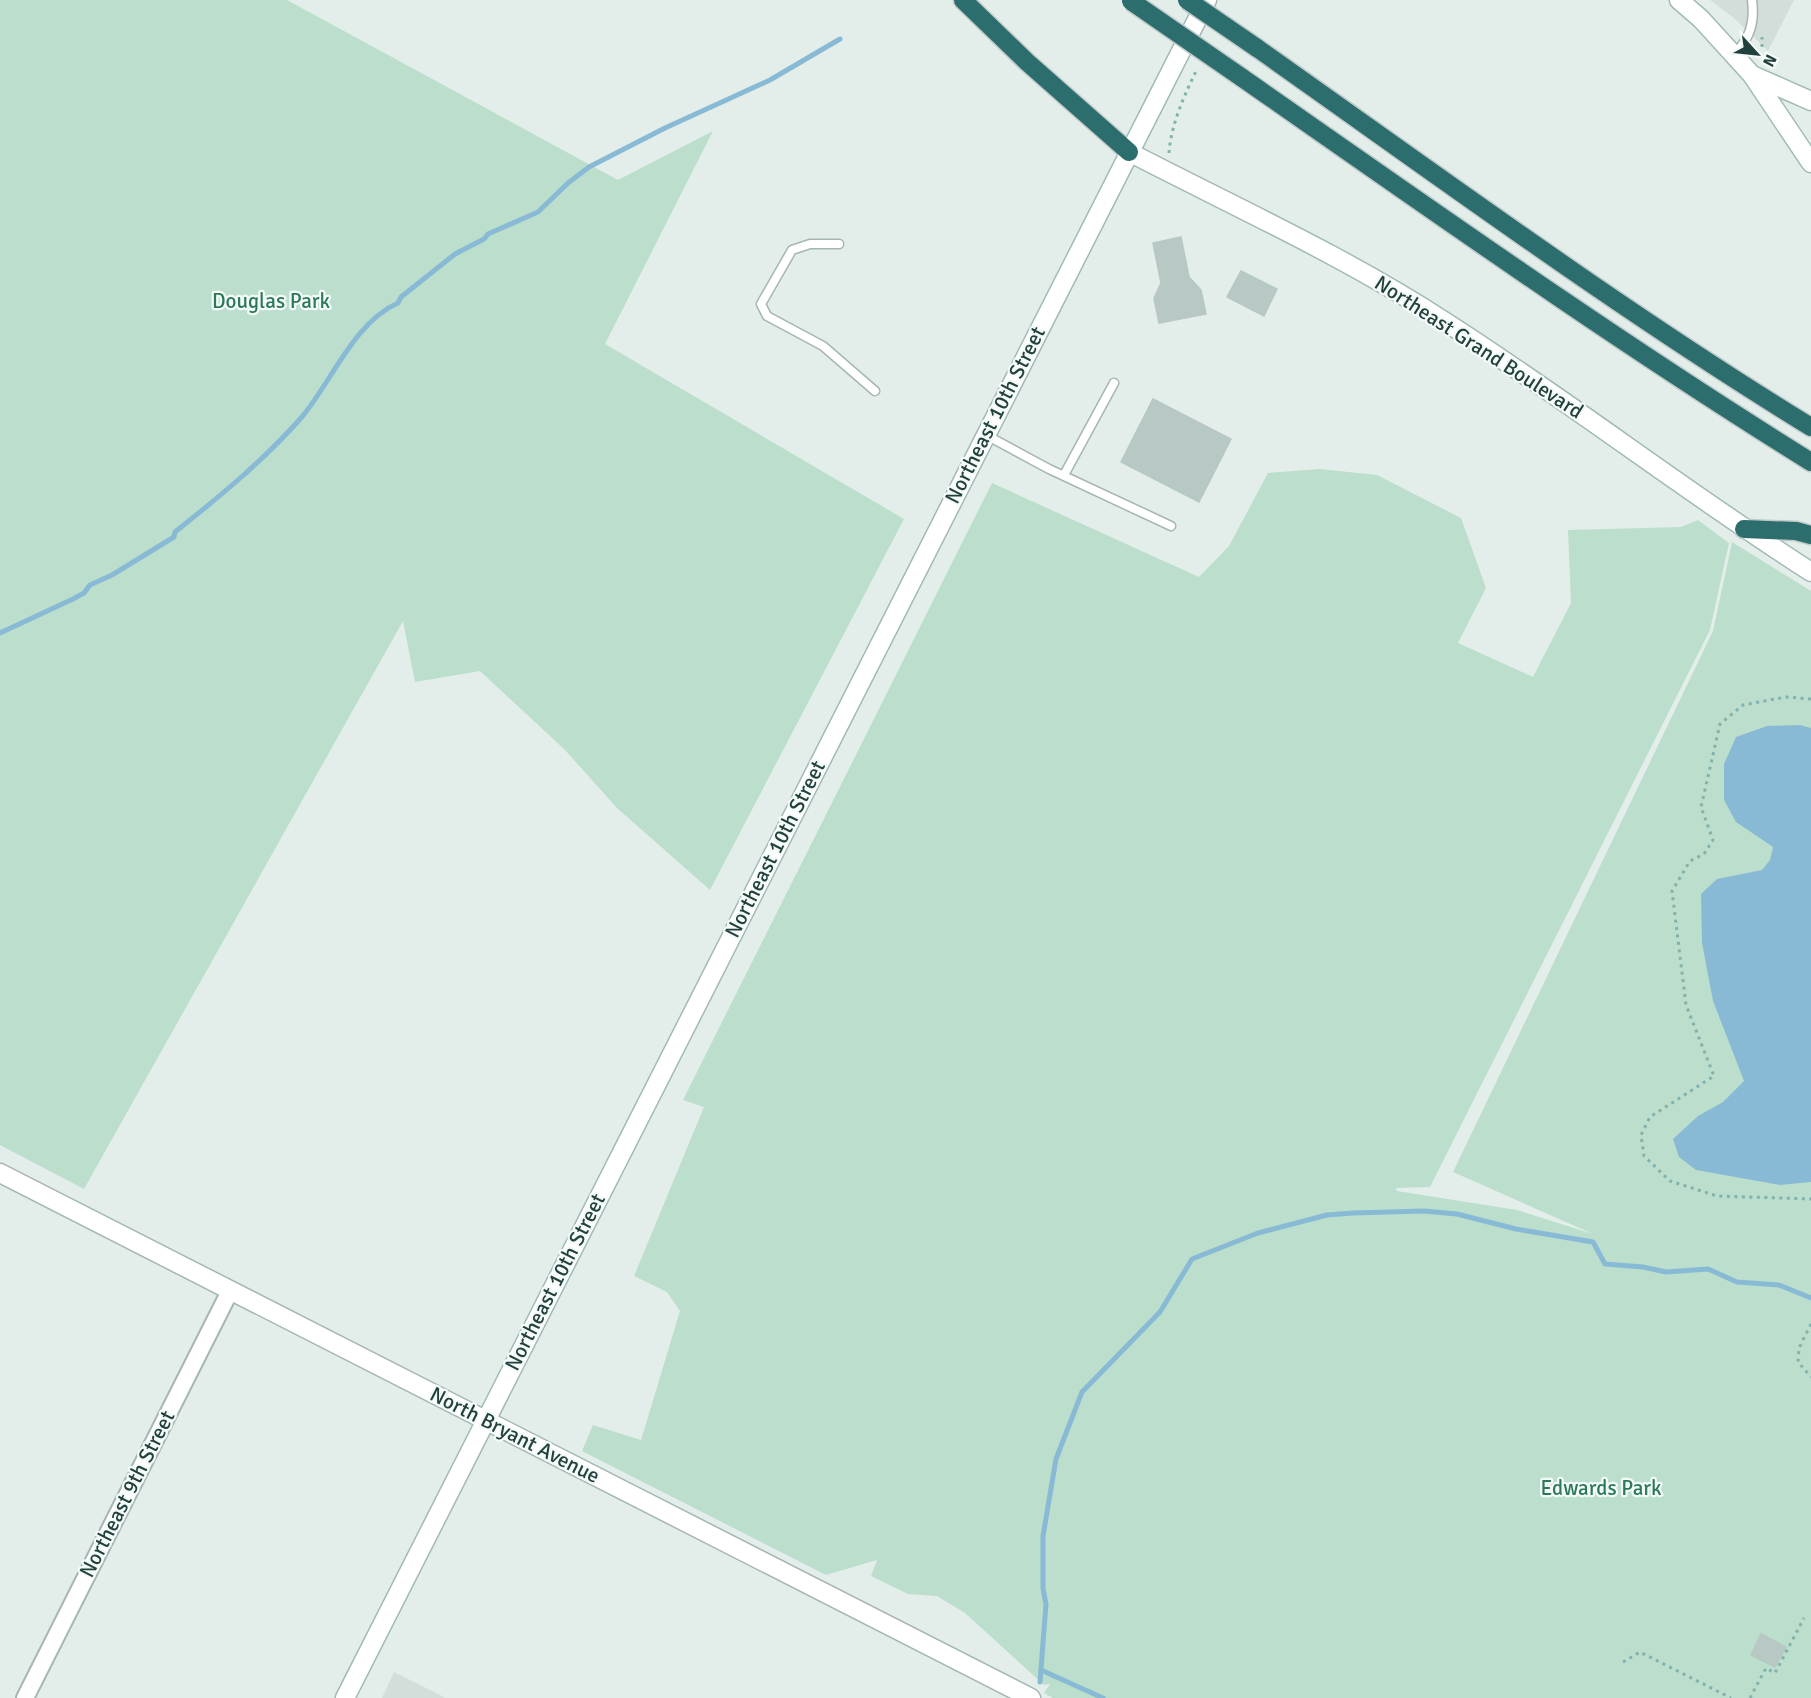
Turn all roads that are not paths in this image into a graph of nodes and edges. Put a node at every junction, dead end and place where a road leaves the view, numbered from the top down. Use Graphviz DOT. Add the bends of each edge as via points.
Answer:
graph roads {
  1 [pos="963,0"];
  2 [pos="1187,0"];
  3 [pos="1207,0"];
  4 [pos="1679,0"];
  5 [pos="1752,0"];
  6 [pos="1131,1"];
  7 [pos="1734,55"];
  8 [pos="1752,75"];
  9 [pos="1811,101"];
  10 [pos="1129,152"];
  11 [pos="1811,163"];
  12 [pos="839,244"];
  13 [pos="1114,383"];
  14 [pos="875,391"];
  15 [pos="1811,427"];
  16 [pos="985,434"];
  17 [pos="1811,462"];
  18 [pos="1064,476"];
  19 [pos="1171,526"];
  20 [pos="1744,529"];
  21 [pos="1811,535"];
  22 [pos="1811,572"];
  23 [pos="0,1173"];
  24 [pos="230,1291"];
  25 [pos="486,1419"];
  26 [pos="25,1698"];
  27 [pos="346,1698"];
  28 [pos="1031,1698"];
  1 -- 10 [label="highway"];
  2 -- 15 [label="highway, bridge" via="1700,359"];
  3 -- 10 [label="main road, Northeast 10th Street"];
  4 -- 7 [label="main road"];
  5 -- 7 [label="lane" via="1754,16 1748,41"];
  6 -- 17 [label="highway, bridge" via="1580,314"];
  7 -- 8 [label="main road"];
  8 -- 9 [label="main road"];
  8 -- 11 [label="main road"];
  10 -- 16 [label="main road, Northeast 10th Street"];
  10 -- 20 [label="main road, Northeast Grand Boulevard" via="1368,274 1492,353"];
  12 -- 14 [label="lane" via="810,244 792,250 761,304 767,316 823,345"];
  13 -- 18 [label="lane"];
  16 -- 18 [label="lane"];
  16 -- 25 [label="main road, Northeast 10th Street"];
  18 -- 19 [label="lane"];
  20 -- 21 [label="highway"];
  20 -- 22 [label="main road, Northeast Grand Boulevard"];
  23 -- 24 [label="main road, North Bryant Avenue"];
  24 -- 25 [label="main road, North Bryant Avenue"];
  24 -- 26 [label="street, Northeast 9th Street"];
  25 -- 27 [label="main road, Northeast 10th Street"];
  25 -- 28 [label="main road, North Bryant Avenue"];
}
